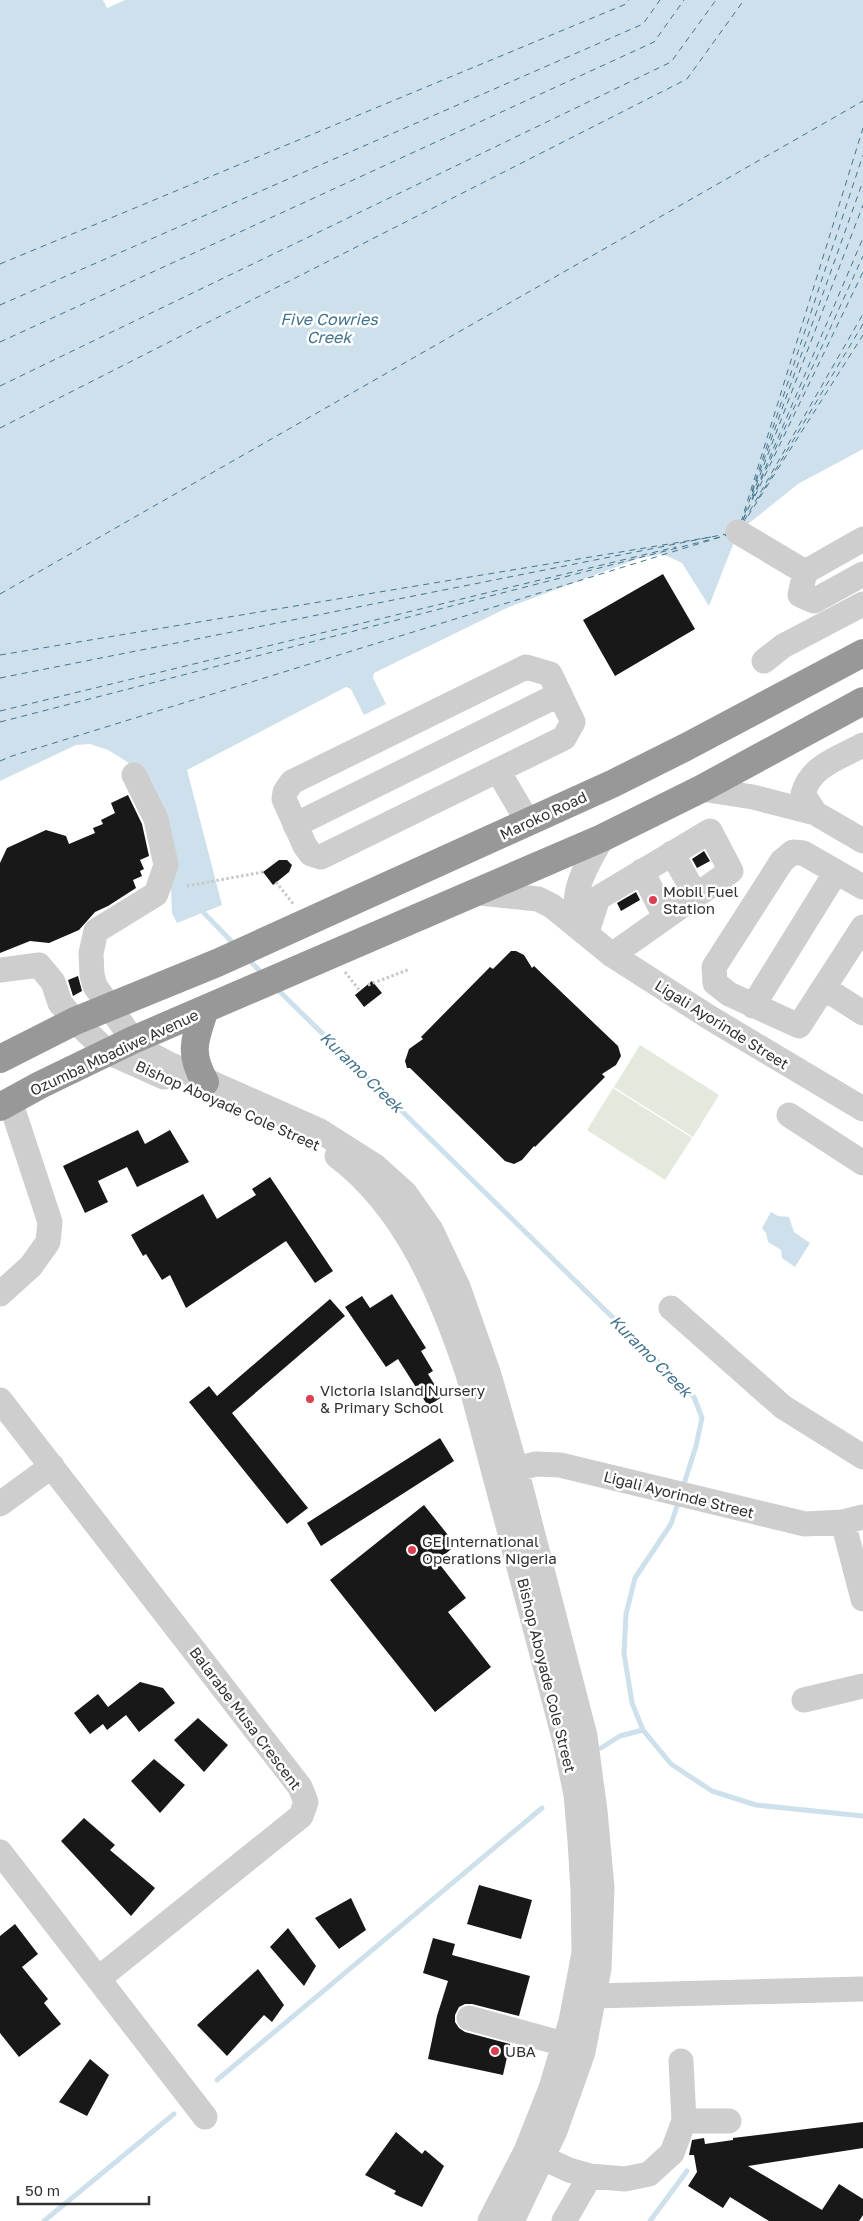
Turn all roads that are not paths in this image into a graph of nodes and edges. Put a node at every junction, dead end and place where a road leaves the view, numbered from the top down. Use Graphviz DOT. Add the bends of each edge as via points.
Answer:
graph roads {
  1 [pos="738,532"];
  2 [pos="863,539"];
  3 [pos="805,572"];
  4 [pos="863,574"];
  5 [pos="863,604"];
  6 [pos="863,654"];
  7 [pos="764,661"];
  8 [pos="560,694"];
  9 [pos="863,701"];
  10 [pos="863,745"];
  11 [pos="498,771"];
  12 [pos="134,775"];
  13 [pos="701,789"];
  14 [pos="815,813"];
  15 [pos="528,822"];
  16 [pos="295,825"];
  17 [pos="602,838"];
  18 [pos="863,841"];
  19 [pos="672,853"];
  20 [pos="642,871"];
  21 [pos="836,872"];
  22 [pos="863,887"];
  23 [pos="480,892"];
  24 [pos="696,896"];
  25 [pos="665,917"];
  26 [pos="863,927"];
  27 [pos="587,932"];
  28 [pos="612,955"];
  29 [pos="0,970"];
  30 [pos="824,988"];
  31 [pos="729,994"];
  32 [pos="217,1005"];
  33 [pos="753,1006"];
  34 [pos="108,1007"];
  35 [pos="863,1013"];
  36 [pos="712,1019"];
  37 [pos="75,1021"];
  38 [pos="133,1040"];
  39 [pos="108,1052"];
  40 [pos="0,1059"];
  41 [pos="205,1082"];
  42 [pos="5,1104"];
  43 [pos="863,1109"];
  44 [pos="789,1116"];
  45 [pos="863,1163"];
  46 [pos="0,1294"];
  47 [pos="671,1308"];
  48 [pos="0,1400"];
  49 [pos="863,1457"];
  50 [pos="52,1466"];
  51 [pos="507,1479"];
  52 [pos="0,1504"];
  53 [pos="854,1526"];
  54 [pos="863,1599"];
  55 [pos="863,1686"];
  56 [pos="804,1700"];
  57 [pos="1,1855"];
  58 [pos="98,1979"];
  59 [pos="863,1989"];
  60 [pos="594,1996"];
  61 [pos="469,2018"];
  62 [pos="564,2044"];
  63 [pos="681,2061"];
  64 [pos="205,2117"];
  65 [pos="684,2121"];
  66 [pos="728,2122"];
  67 [pos="543,2158"];
  68 [pos="590,2176"];
  69 [pos="490,2221"];
  70 [pos="512,2221"];
  71 [pos="564,2221"];
  1 -- 3 [label="street"];
  2 -- 3 [label="street"];
  3 -- 4 [label="street" via="800,594 814,601"];
  5 -- 7 [label="street" via="784,646"];
  6 -- 15 [label="highway, Maroko Road" via="686,747"];
  8 -- 11 [label="street" via="573,722 564,738"];
  8 -- 16 [label="street"];
  8 -- 16 [label="street" via="550,674 526,667 292,782 284,792 284,799"];
  9 -- 13 [label="highway"];
  10 -- 14 [label="street" via="815,771 806,782 803,794"];
  11 -- 15 [label="street"];
  11 -- 16 [label="street" via="321,858 311,854"];
  12 -- 34 [label="street, Bishop Aboyade Cole Street" via="156,819 166,865 156,894 96,931 91,953 92,974 95,986"];
  13 -- 14 [label="street" via="753,797"];
  13 -- 17 [label="highway"];
  14 -- 18 [label="street"];
  15 -- 34 [label="highway, Maroko Road" via="217,963"];
  17 -- 23 [label="highway"];
  17 -- 27 [label="street, Ligali Ayorinde Street" via="580,883 576,908"];
  19 -- 20 [label="street"];
  19 -- 24 [label="street"];
  19 -- 24 [label="street" via="710,830 731,871"];
  20 -- 25 [label="street"];
  20 -- 27 [label="street" via="598,898"];
  21 -- 22 [label="street"];
  21 -- 31 [label="street" via="803,853 792,852 782,860 714,967 714,983"];
  21 -- 33 [label="street"];
  23 -- 27 [label="street, Ligali Ayorinde Street" via="538,899"];
  23 -- 32 [label="highway"];
  24 -- 25 [label="street"];
  25 -- 28 [label="street"];
  26 -- 30 [label="street"];
  27 -- 28 [label="street, Ligali Ayorinde Street"];
  28 -- 36 [label="street, Ligali Ayorinde Street"];
  29 -- 37 [label="street, Bishop Aboyade Cole Street" via="39,965 53,982 60,1003"];
  30 -- 33 [label="street" via="799,1026"];
  30 -- 35 [label="street"];
  31 -- 33 [label="street"];
  31 -- 36 [label="street"];
  32 -- 38 [label="highway, Ozumba Mbadiwe Avenue"];
  32 -- 41 [label="highway" via="196,1033 196,1066"];
  34 -- 37 [label="highway"];
  34 -- 38 [label="street, Bishop Aboyade Cole Street"];
  36 -- 43 [label="street, Ligali Ayorinde Street"];
  37 -- 39 [label="street, Bishop Aboyade Cole Street"];
  37 -- 40 [label="highway"];
  38 -- 39 [label="highway, Ozumba Mbadiwe Avenue"];
  38 -- 41 [label="street, Bishop Aboyade Cole Street" via="150,1054"];
  39 -- 42 [label="highway, Ozumba Mbadiwe Avenue"];
  39 -- 51 [label="street, Bishop Aboyade Cole Street" via="314,1141 351,1166 366,1182 399,1222 430,1278 451,1324"];
  41 -- 51 [label="street, Bishop Aboyade Cole Street" via="320,1131 375,1166 405,1194 432,1230 458,1287 489,1375"];
  42 -- 46 [label="street" via="50,1222 48,1242 31,1266"];
  44 -- 45 [label="street"];
  47 -- 49 [label="street" via="783,1408"];
  48 -- 50 [label="street, Balarabe Musa Crescent"];
  50 -- 52 [label="street"];
  50 -- 58 [label="street, Balarabe Musa Crescent" via="300,1787 306,1802 300,1816"];
  51 -- 53 [label="street, Ligali Ayorinde Street" via="558,1479 662,1496 804,1539"];
  51 -- 60 [label="street, Bishop Aboyade Cole Street" via="584,1736 596,1811 602,1888 599,1969"];
  51 -- 62 [label="street, Bishop Aboyade Cole Street" via="576,1795 584,1954"];
  53 -- 54 [label="street"];
  55 -- 56 [label="street"];
  57 -- 58 [label="street"];
  58 -- 64 [label="street"];
  59 -- 60 [label="street"];
  60 -- 67 [label="street, Bishop Aboyade Cole Street" via="583,2052"];
  61 -- 62 [label="street"];
  62 -- 69 [label="street, Bishop Aboyade Cole Street" via="526,2151"];
  63 -- 65 [label="street"];
  65 -- 66 [label="street"];
  65 -- 68 [label="street" via="672,2153 649,2174 625,2179"];
  67 -- 68 [label="street"];
  67 -- 70 [label="street, Bishop Aboyade Cole Street"];
  68 -- 71 [label="street"];
}
